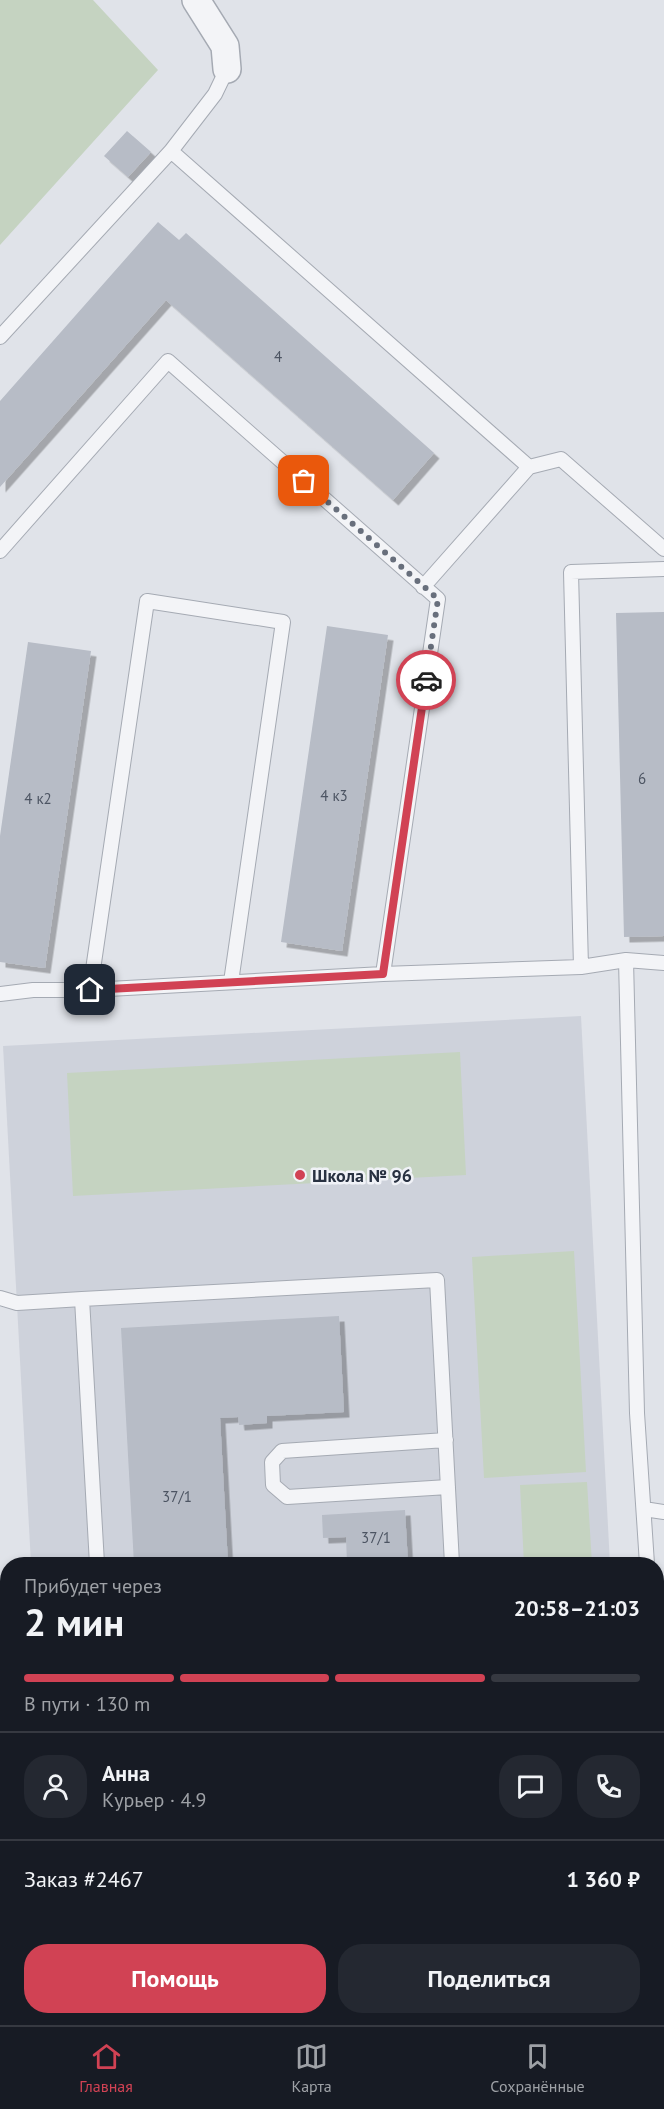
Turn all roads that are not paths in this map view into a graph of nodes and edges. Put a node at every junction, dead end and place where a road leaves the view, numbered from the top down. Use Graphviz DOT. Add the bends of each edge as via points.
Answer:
graph roads {
  1 [pos="196,0"];
  2 [pos="227,69"];
  3 [pos="171,151"];
  4 [pos="0,337"];
  5 [pos="529,467"];
  6 [pos="664,549"];
  7 [pos="0,550"];
  8 [pos="664,569"];
  9 [pos="423,587"];
  10 [pos="626,960"];
  11 [pos="664,963"];
  12 [pos="581,967"];
  13 [pos="383,974"];
  14 [pos="231,982"];
  15 [pos="90,990"];
  16 [pos="0,994"];
  17 [pos="0,1298"];
  18 [pos="82,1299"];
  19 [pos="446,1440"];
  20 [pos="448,1486"];
  21 [pos="644,1509"];
  22 [pos="664,1512"];
  23 [pos="97,1557"];
  24 [pos="452,1557"];
  25 [pos="647,1557"];
  1 -- 2 [label="street" via="225,46"];
  2 -- 3 [label="lane" via="215,94"];
  3 -- 4 [label="lane"];
  3 -- 5 [label="lane"];
  5 -- 6 [label="lane" via="561,459"];
  5 -- 9 [label="lane"];
  7 -- 9 [label="lane" via="168,361"];
  8 -- 12 [label="lane" via="571,572"];
  9 -- 13 [label="lane" via="438,599"];
  10 -- 11 [label="lane"];
  10 -- 12 [label="lane"];
  10 -- 21 [label="lane" via="637,1413"];
  12 -- 13 [label="lane"];
  13 -- 14 [label="lane"];
  14 -- 15 [label="lane"];
  14 -- 15 [label="lane" via="283,622 147,601"];
  15 -- 16 [label="lane"];
  17 -- 18 [label="lane" via="17,1303"];
  18 -- 19 [label="lane" via="437,1280"];
  18 -- 23 [label="lane"];
  19 -- 20 [label="lane"];
  19 -- 20 [label="lane" via="282,1451 272,1462 273,1485 287,1497"];
  20 -- 24 [label="lane"];
  21 -- 22 [label="lane"];
  21 -- 25 [label="lane"];
}
